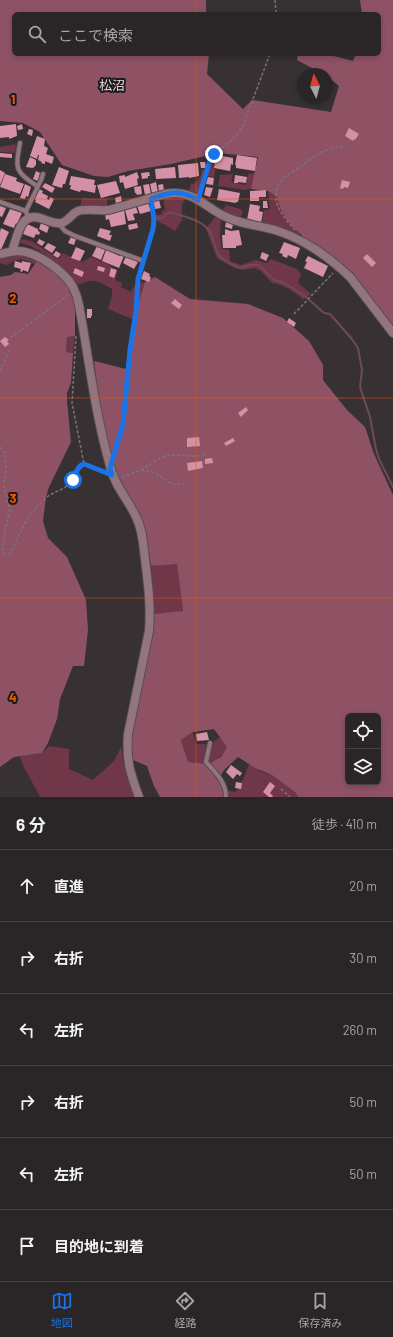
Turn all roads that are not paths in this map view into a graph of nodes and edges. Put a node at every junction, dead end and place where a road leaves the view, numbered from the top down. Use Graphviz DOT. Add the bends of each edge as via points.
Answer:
graph roads {
  1 [pos="20,143"];
  2 [pos="43,174"];
  3 [pos="38,186"];
  4 [pos="0,202"];
  5 [pos="27,214"];
  6 [pos="59,224"];
  7 [pos="12,251"];
  8 [pos="0,254"];
  9 [pos="142,262"];
  10 [pos="393,334"];
  11 [pos="210,743"];
  12 [pos="139,797"];
  13 [pos="226,797"];
  1 -- 3 [label="lane" via="17,161 20,173"];
  2 -- 3 [label="lane"];
  3 -- 5 [label="lane"];
  4 -- 5 [label="lane"];
  5 -- 6 [label="street"];
  5 -- 7 [label="street"];
  6 -- 9 [label="lane" via="75,236"];
  6 -- 10 [label="street" via="81,210 109,210 173,192 191,195 231,219 277,231 302,241 354,282"];
  7 -- 8 [label="street"];
  7 -- 12 [label="street" via="34,255 52,266 68,279 75,290 80,305 102,437 113,478 140,527 150,598 149,631 127,749 129,770"];
  11 -- 13 [label="lane" via="206,762 222,782"];
}
